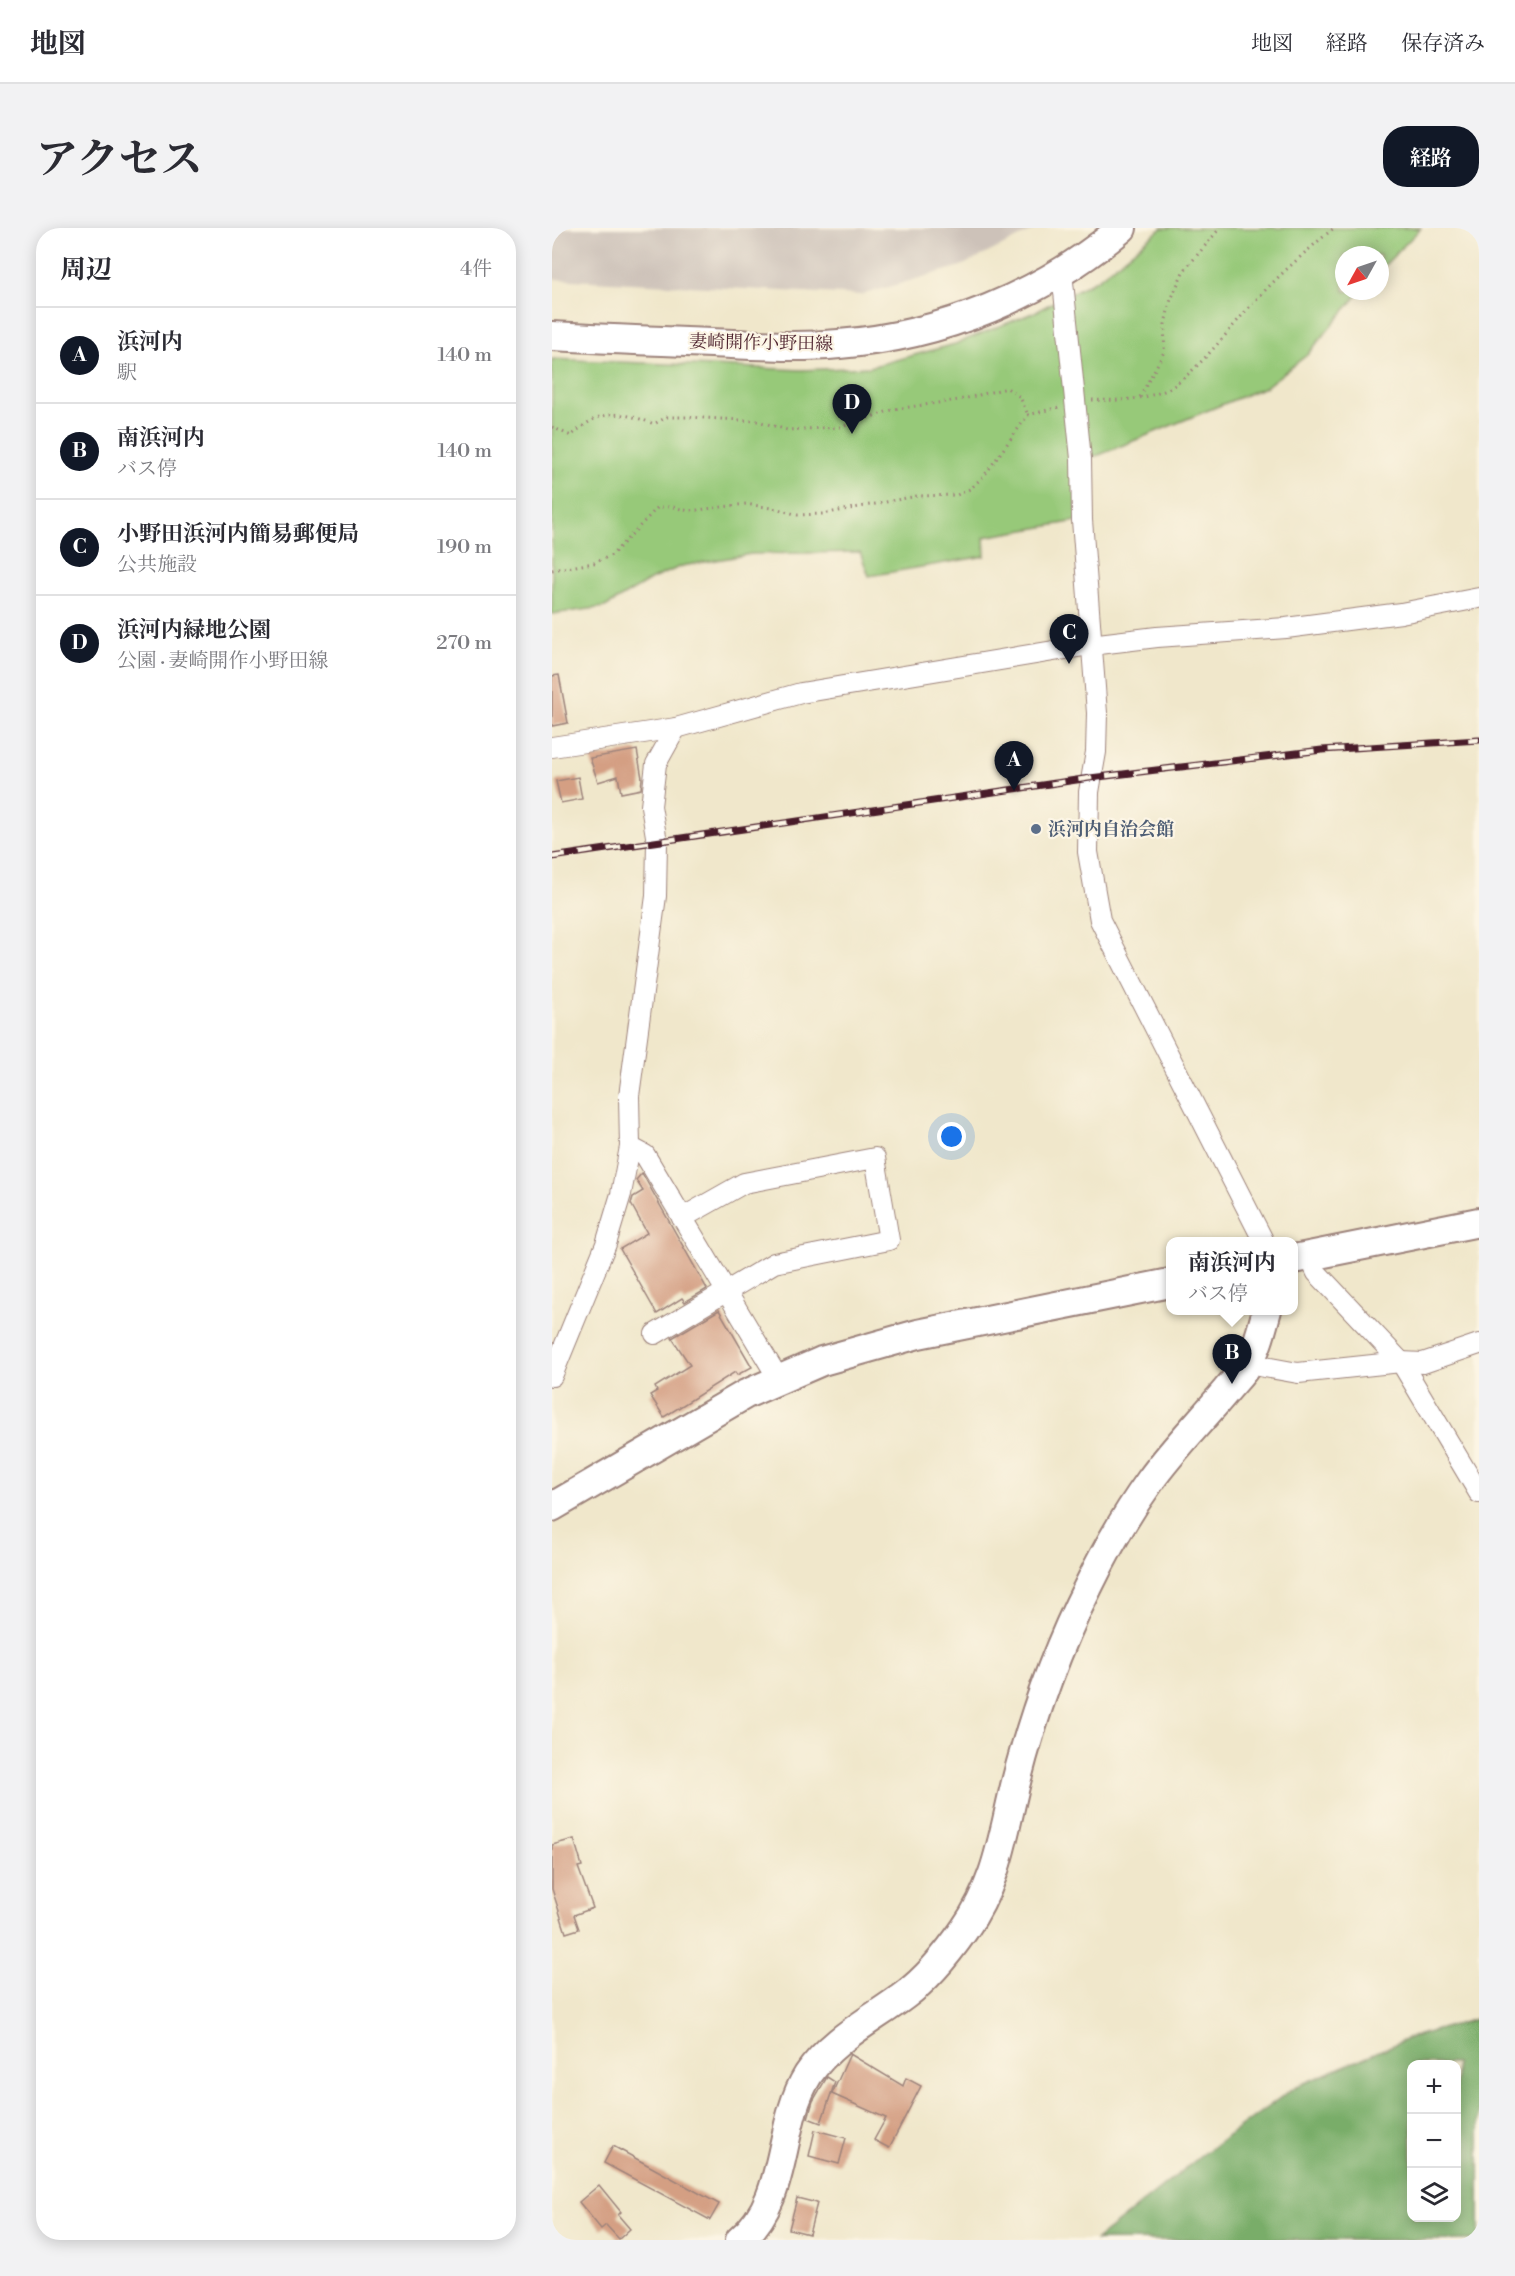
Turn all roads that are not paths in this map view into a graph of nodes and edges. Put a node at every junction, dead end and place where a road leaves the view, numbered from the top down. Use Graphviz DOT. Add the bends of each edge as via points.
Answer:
graph roads {
  1 [pos="1122,228"];
  2 [pos="1062,272"];
  3 [pos="552,336"];
  4 [pos="1479,598"];
  5 [pos="1090,645"];
  6 [pos="676,728"];
  7 [pos="552,747"];
  8 [pos="630,1147"];
  9 [pos="682,1218"];
  10 [pos="1479,1222"];
  11 [pos="1261,1237"];
  12 [pos="1301,1257"];
  13 [pos="1166,1284"];
  14 [pos="726,1292"];
  15 [pos="1266,1315"];
  16 [pos="655,1334"];
  17 [pos="1479,1344"];
  18 [pos="1401,1362"];
  19 [pos="1248,1364"];
  20 [pos="552,1376"];
  21 [pos="777,1378"];
  22 [pos="1479,1493"];
  23 [pos="552,1507"];
  24 [pos="740,2240"];
  1 -- 2 [label="street, 妻崎開作小野田線"];
  2 -- 3 [label="street, 妻崎開作小野田線" via="988,309 954,321 917,332 839,344 785,346"];
  2 -- 5 [label="street" via="1081,459"];
  4 -- 5 [label="street" via="1286,628"];
  5 -- 6 [label="street" via="801,693"];
  5 -- 11 [label="street" via="1097,713 1088,852 1100,920"];
  6 -- 7 [label="street"];
  6 -- 8 [label="street" via="656,764 651,806 657,842 656,896 629,1096"];
  8 -- 9 [label="street" via="645,1155"];
  8 -- 20 [label="street" via="606,1244"];
  9 -- 14 [label="street"];
  9 -- 14 [label="street" via="744,1182 875,1158 889,1240 774,1263"];
  10 -- 12 [label="street"];
  12 -- 18 [label="street"];
  13 -- 21 [label="street" via="866,1346"];
  14 -- 16 [label="street"];
  14 -- 21 [label="street"];
  15 -- 19 [label="street"];
  17 -- 18 [label="street" via="1423,1363"];
  18 -- 19 [label="street" via="1298,1373"];
  18 -- 22 [label="street"];
  19 -- 24 [label="street" via="1150,1480 1090,1583 1044,1694 1015,1786 998,1864 983,1900 936,1966 908,1993 824,2055 808,2076 795,2099 766,2207"];
  21 -- 23 [label="street"];
}
